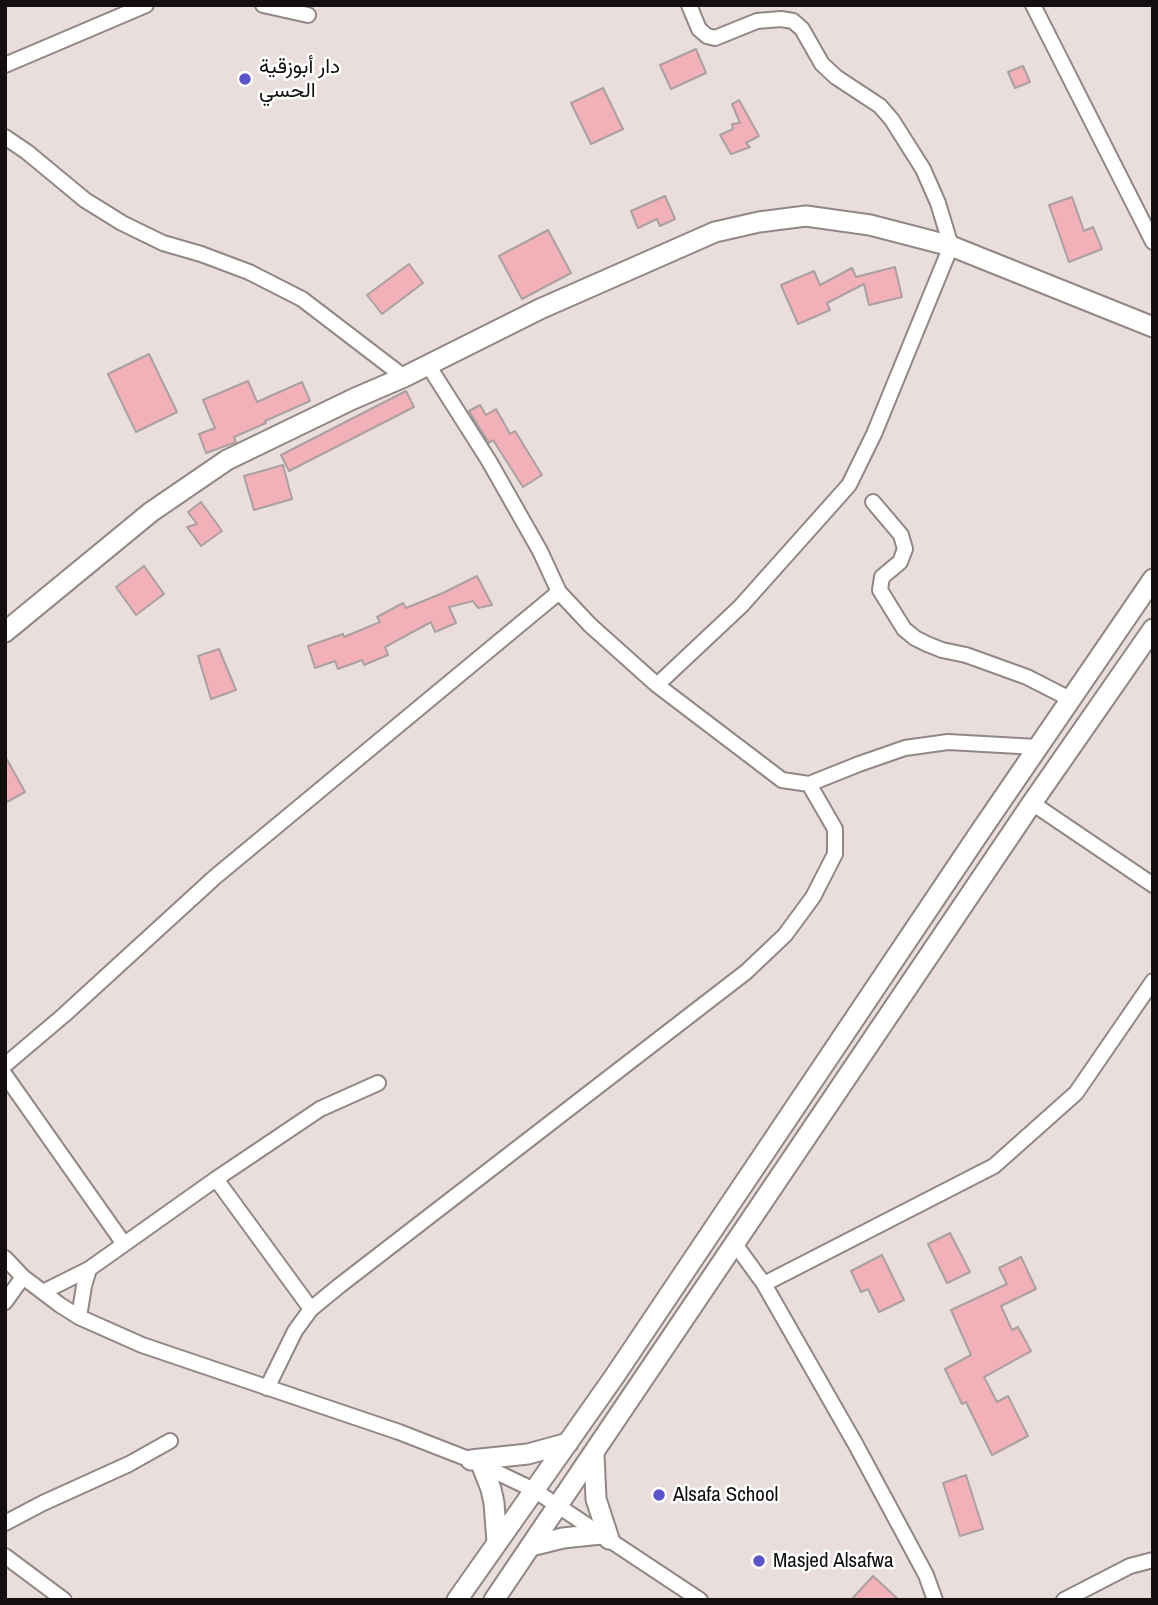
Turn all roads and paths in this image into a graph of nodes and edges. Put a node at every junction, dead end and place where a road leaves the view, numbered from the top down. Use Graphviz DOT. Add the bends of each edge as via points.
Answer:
graph roads {
  1 [pos="146,5"];
  2 [pos="263,5"];
  3 [pos="689,5"];
  4 [pos="1033,5"];
  5 [pos="308,15"];
  6 [pos="5,65"];
  7 [pos="5,137"];
  8 [pos="1153,242"];
  9 [pos="951,246"];
  10 [pos="1153,327"];
  11 [pos="428,365"];
  12 [pos="404,377"];
  13 [pos="873,502"];
  14 [pos="1153,579"];
  15 [pos="559,593"];
  16 [pos="1153,629"];
  17 [pos="5,632"];
  18 [pos="657,685"];
  19 [pos="1070,699"];
  20 [pos="1037,747"];
  21 [pos="809,784"];
  22 [pos="1032,803"];
  23 [pos="1153,885"];
  24 [pos="1153,981"];
  25 [pos="5,1065"];
  26 [pos="5,1075"];
  27 [pos="378,1083"];
  28 [pos="216,1179"];
  29 [pos="124,1244"];
  30 [pos="736,1244"];
  31 [pos="5,1258"];
  32 [pos="89,1269"];
  33 [pos="23,1277"];
  34 [pos="764,1284"];
  35 [pos="43,1292"];
  36 [pos="5,1302"];
  37 [pos="311,1309"];
  38 [pos="79,1317"];
  39 [pos="267,1388"];
  40 [pos="170,1441"];
  41 [pos="568,1443"];
  42 [pos="594,1454"];
  43 [pos="476,1463"];
  44 [pos="534,1490"];
  45 [pos="559,1505"];
  46 [pos="5,1523"];
  47 [pos="605,1536"];
  48 [pos="497,1542"];
  49 [pos="531,1546"];
  50 [pos="5,1556"];
  51 [pos="1153,1560"];
  52 [pos="500,1597"];
  53 [pos="64,1600"];
  54 [pos="457,1600"];
  55 [pos="700,1600"];
  56 [pos="935,1600"];
  57 [pos="1065,1600"];
  1 -- 6 [label="street"];
  2 -- 5 [label="street"];
  3 -- 9 [label="street" via="699,29 715,38 757,21 793,21 802,29 822,64 892,120 923,169"];
  4 -- 8 [label="street"];
  7 -- 12 [label="street" via="122,223 163,243 249,272 302,299"];
  9 -- 10 [label="main road"];
  9 -- 11 [label="main road" via="870,225 806,216 715,232 540,309"];
  9 -- 18 [label="street" via="849,485 741,606"];
  11 -- 12 [label="main road"];
  11 -- 15 [label="street" via="489,461"];
  12 -- 17 [label="main road" via="227,460 151,512"];
  13 -- 19 [label="street" via="901,535 905,549 900,562 883,578 880,590 904,628 927,644 1027,677"];
  14 -- 19 [label="main road"];
  15 -- 18 [label="street"];
  15 -- 25 [label="street" via="215,877"];
  16 -- 22 [label="main road"];
  18 -- 21 [label="street" via="782,780"];
  19 -- 20 [label="main road"];
  20 -- 21 [label="street" via="948,742 905,748"];
  20 -- 41 [label="main road"];
  21 -- 37 [label="street" via="835,829 835,854 813,897 785,935 746,972"];
  22 -- 23 [label="street"];
  22 -- 30 [label="main road"];
  24 -- 34 [label="street" via="1076,1093 994,1166"];
  26 -- 29 [label="street"];
  27 -- 28 [label="street" via="320,1108"];
  28 -- 29 [label="street"];
  28 -- 37 [label="street"];
  29 -- 32 [label="street"];
  30 -- 34 [label="street"];
  30 -- 42 [label="main road"];
  31 -- 33 [label="street"];
  32 -- 35 [label="street"];
  32 -- 38 [label="street"];
  33 -- 35 [label="street"];
  33 -- 36 [label="street"];
  34 -- 56 [label="street" via="856,1445"];
  35 -- 38 [label="street"];
  37 -- 39 [label="street"];
  38 -- 39 [label="street" via="142,1345"];
  39 -- 43 [label="street"];
  40 -- 46 [label="street"];
  41 -- 43 [label="main road"];
  41 -- 44 [label="main road"];
  42 -- 45 [label="main road"];
  42 -- 47 [label="main road" via="596,1499"];
  43 -- 44 [label="street"];
  43 -- 48 [label="main road" via="491,1489"];
  44 -- 45 [label="street"];
  44 -- 48 [label="main road"];
  45 -- 47 [label="street"];
  45 -- 49 [label="main road"];
  47 -- 49 [label="main road" via="572,1536"];
  47 -- 55 [label="street"];
  48 -- 54 [label="main road"];
  49 -- 52 [label="main road"];
  50 -- 53 [label="street"];
  51 -- 57 [label="street" via="1130,1566"];
}
